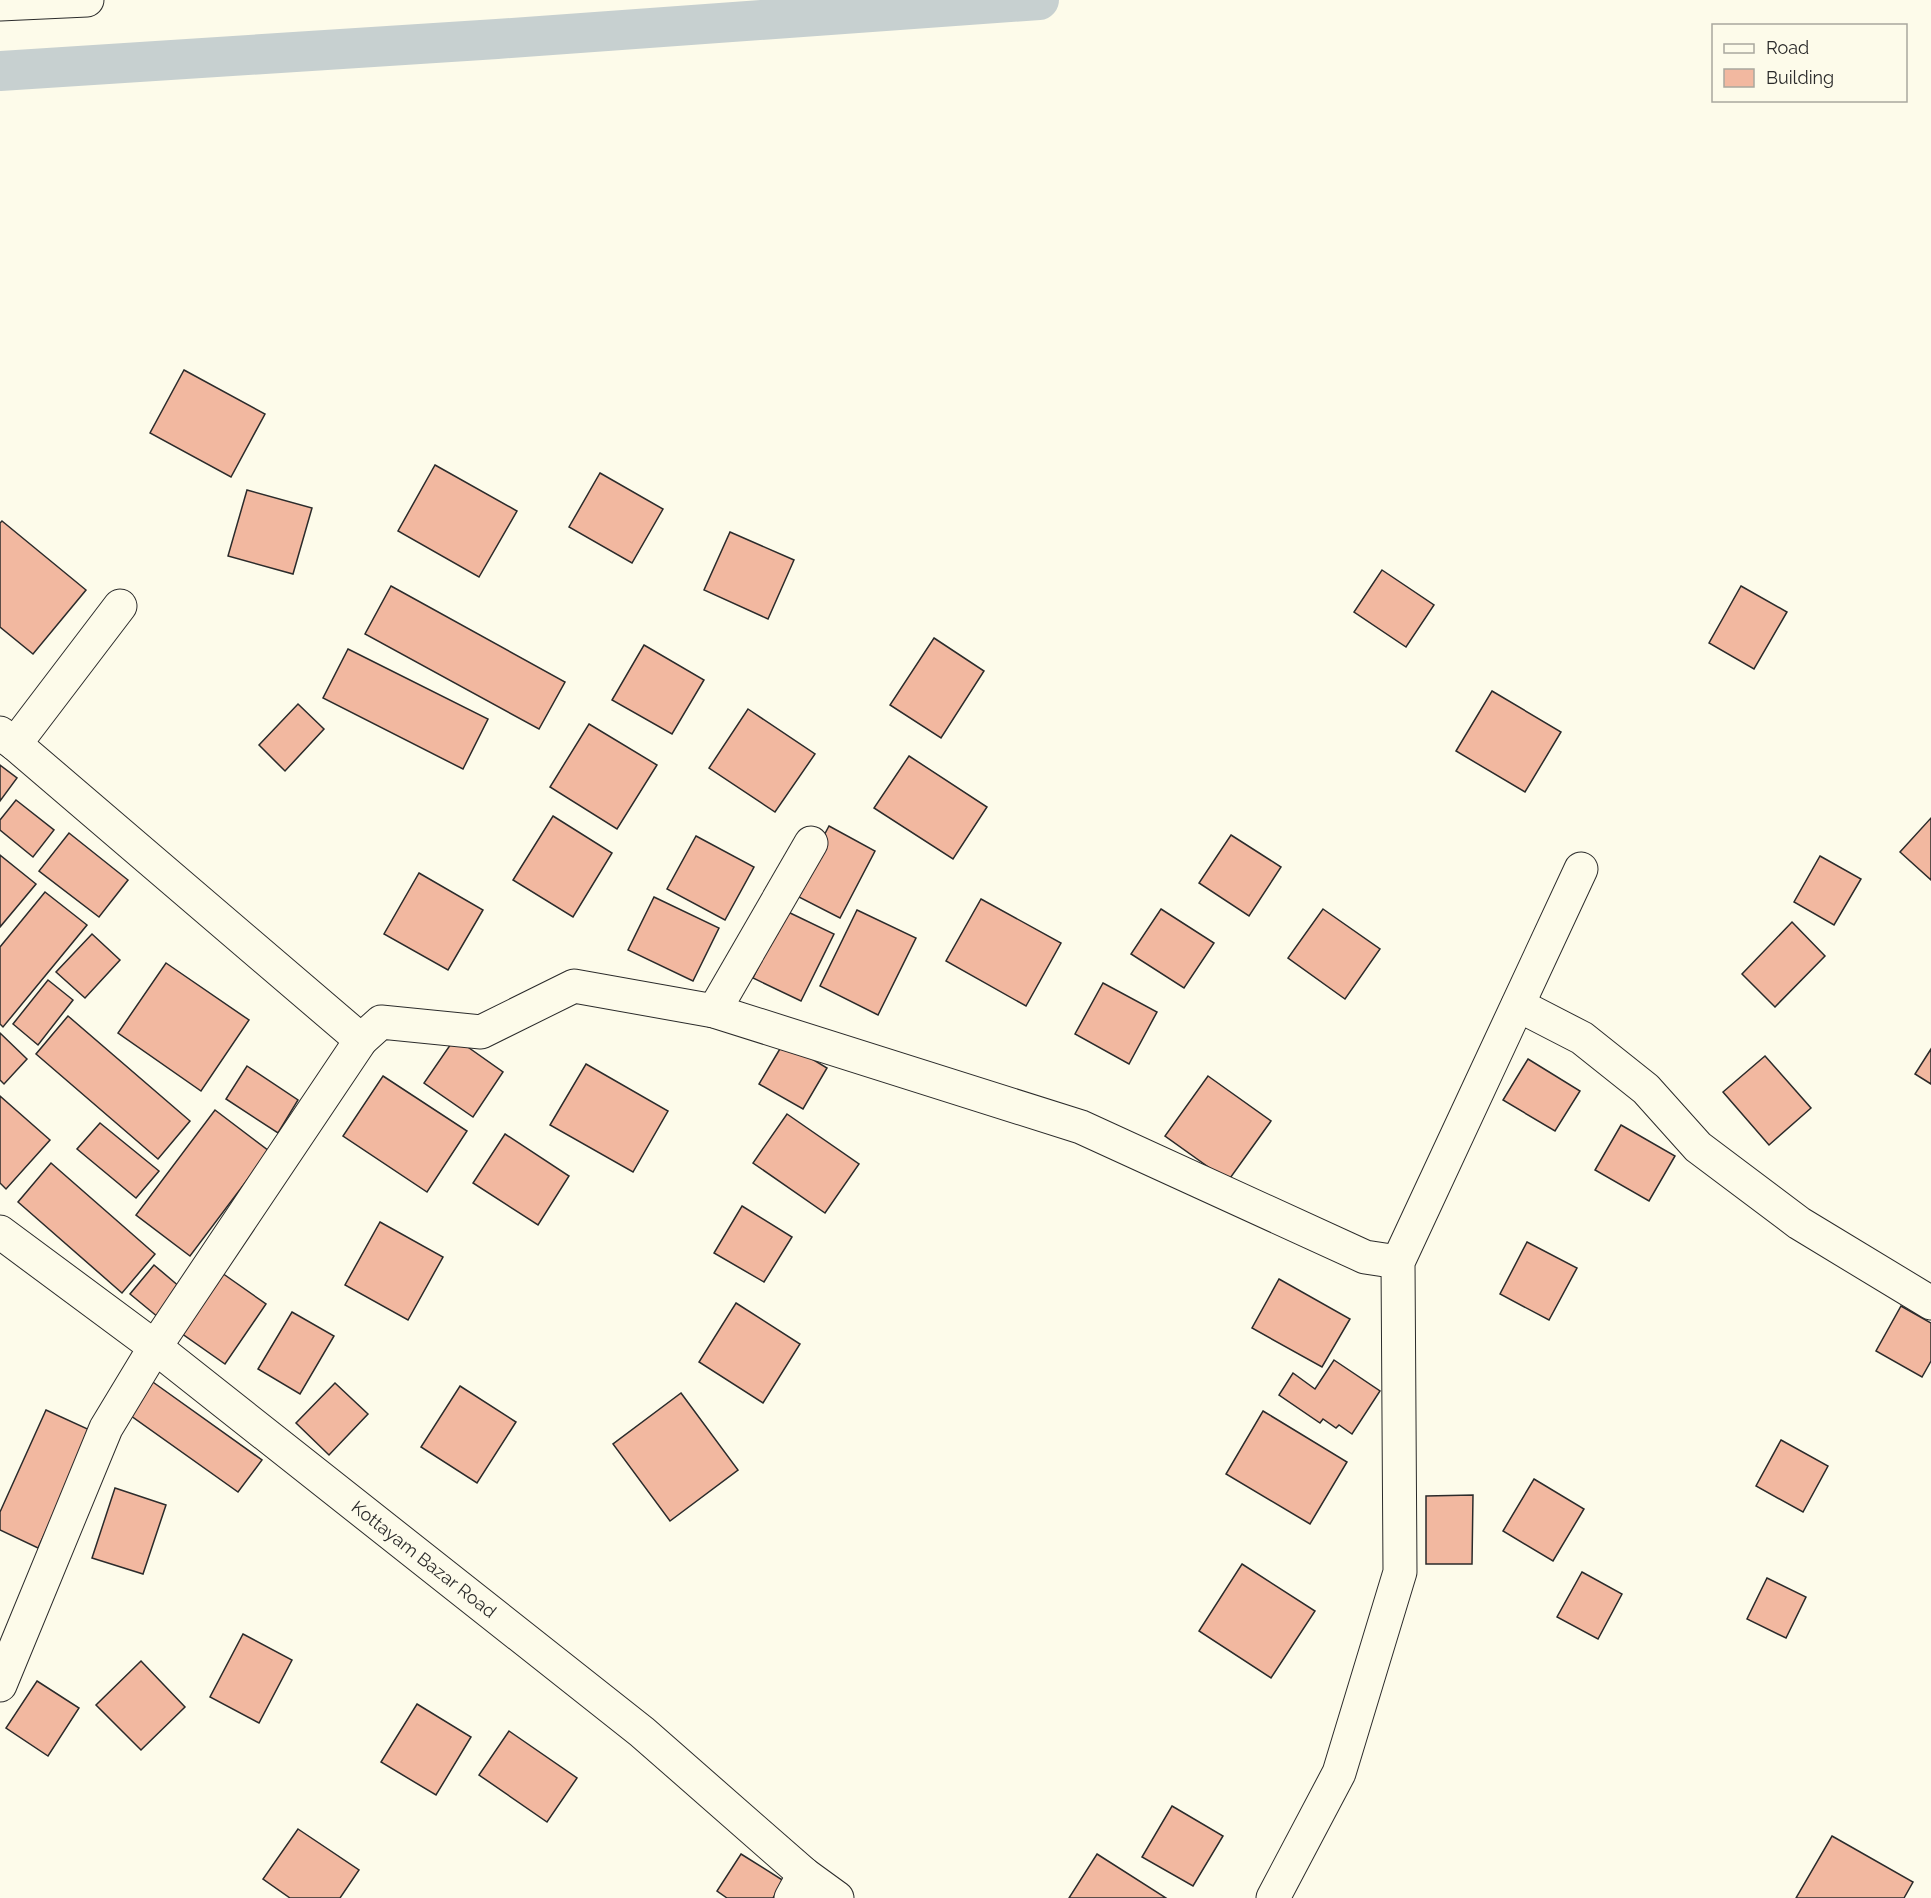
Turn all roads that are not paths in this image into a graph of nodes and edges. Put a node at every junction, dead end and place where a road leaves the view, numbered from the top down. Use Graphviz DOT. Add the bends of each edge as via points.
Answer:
graph roads {
  1 [pos="87,0"];
  2 [pos="0,4"];
  3 [pos="120,606"];
  4 [pos="8,739"];
  5 [pos="811,843"];
  6 [pos="1581,869"];
  7 [pos="1518,1005"];
  8 [pos="714,1011"];
  9 [pos="362,1040"];
  10 [pos="0,1232"];
  11 [pos="1398,1262"];
  12 [pos="1931,1303"];
  13 [pos="155,1347"];
  14 [pos="0,1685"];
  15 [pos="798,1886"];
  16 [pos="837,1898"];
  17 [pos="1274,1898"];
  1 -- 2 [label="street"];
  3 -- 4 [label="street"];
  4 -- 9 [label="street"];
  5 -- 8 [label="street"];
  6 -- 7 [label="street"];
  7 -- 11 [label="street"];
  7 -- 12 [label="street" via="1582,1038 1646,1089 1698,1147 1799,1223"];
  8 -- 9 [label="street" via="574,986 481,1032 381,1022"];
  8 -- 11 [label="street" via="1081,1127 1365,1257"];
  9 -- 13 [label="street"];
  10 -- 13 [label="street, Kottayam Bazar Road"];
  11 -- 17 [label="street" via="1401,1572 1339,1773"];
  13 -- 14 [label="street" via="106,1428"];
  13 -- 15 [label="street, Kottayam Bazar Road" via="642,1732"];
  15 -- 16 [label="street, Kottayam Bazar Road"];
}
